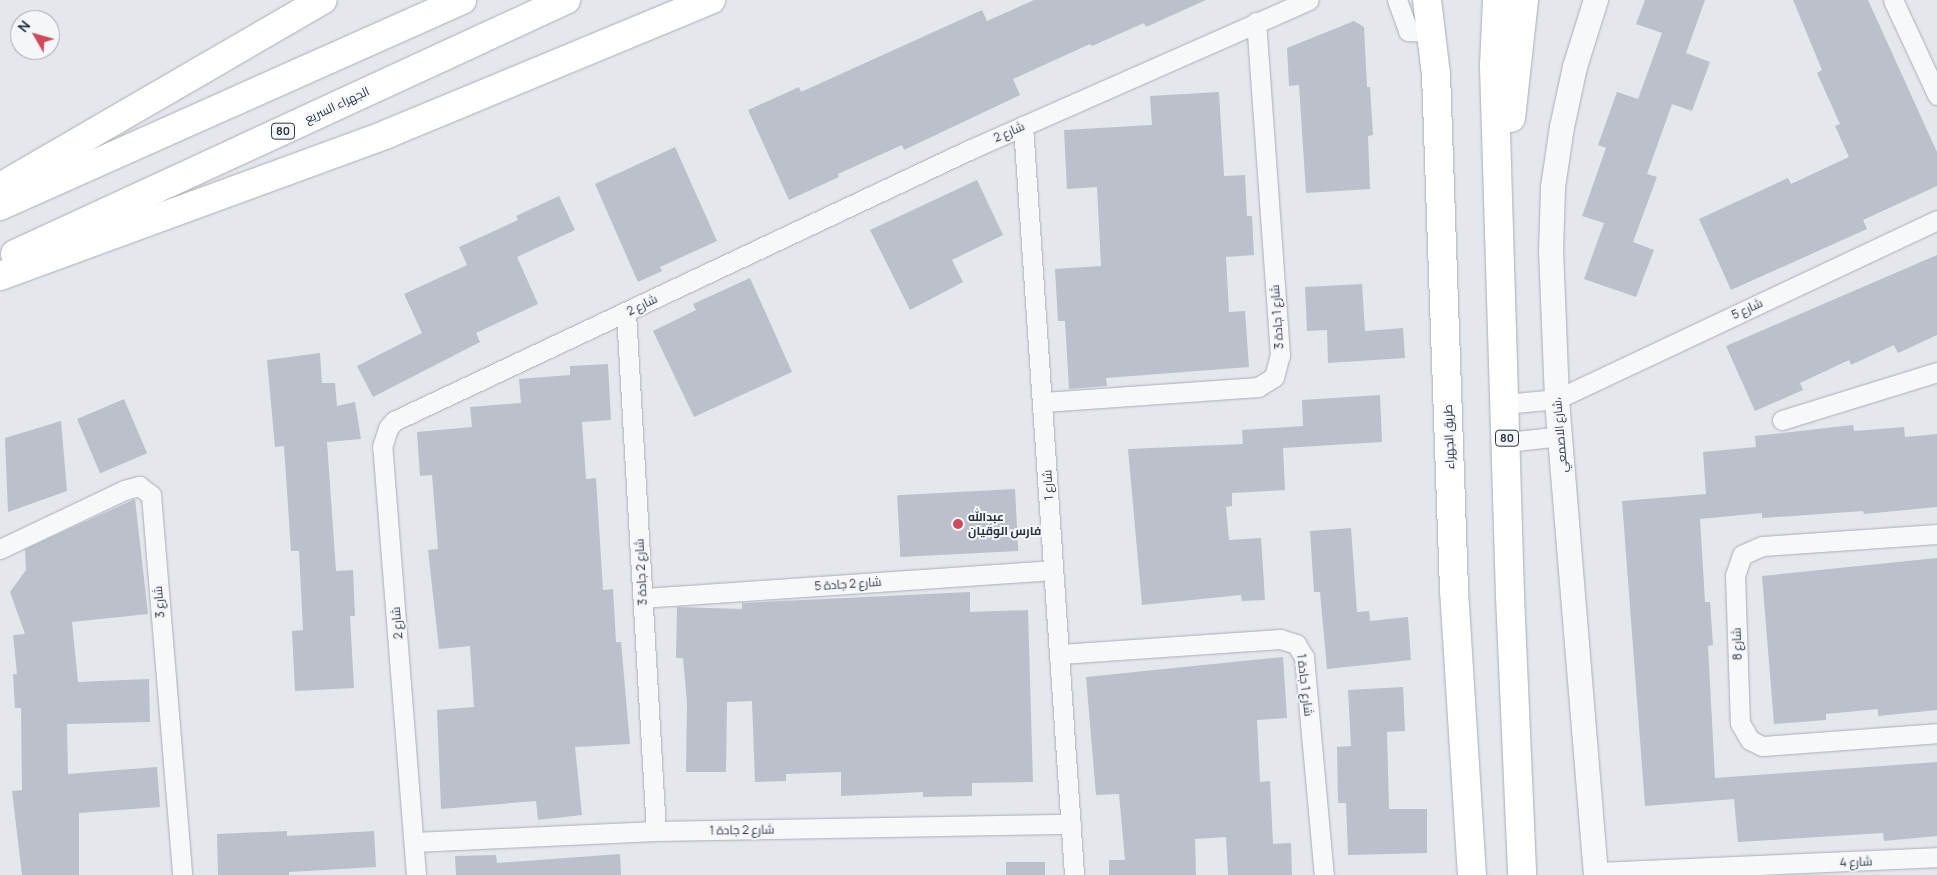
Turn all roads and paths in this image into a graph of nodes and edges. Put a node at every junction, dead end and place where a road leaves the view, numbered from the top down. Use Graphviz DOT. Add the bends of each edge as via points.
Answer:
graph roads {
  1 [pos="323,0"];
  2 [pos="462,0"];
  3 [pos="566,0"];
  4 [pos="711,0"];
  5 [pos="1309,0"];
  6 [pos="1397,0"];
  7 [pos="1427,0"];
  8 [pos="1437,0"];
  9 [pos="1492,0"];
  10 [pos="1497,0"];
  11 [pos="1524,0"];
  12 [pos="1596,0"];
  13 [pos="1893,0"];
  14 [pos="1256,22"];
  15 [pos="1431,32"];
  16 [pos="1494,66"];
  17 [pos="1436,74"];
  18 [pos="1937,95"];
  19 [pos="1024,126"];
  20 [pos="0,187"];
  21 [pos="0,206"];
  22 [pos="1937,220"];
  23 [pos="1501,252"];
  24 [pos="0,261"];
  25 [pos="0,276"];
  26 [pos="626,313"];
  27 [pos="1937,372"];
  28 [pos="1557,399"];
  29 [pos="1044,402"];
  30 [pos="1505,404"];
  31 [pos="1782,420"];
  32 [pos="1561,436"];
  33 [pos="1507,442"];
  34 [pos="1937,534"];
  35 [pos="0,549"];
  36 [pos="1052,570"];
  37 [pos="643,598"];
  38 [pos="1060,654"];
  39 [pos="1937,733"];
  40 [pos="1071,824"];
  41 [pos="656,832"];
  42 [pos="414,842"];
  43 [pos="1927,863"];
  44 [pos="1804,870"];
  45 [pos="1596,873"];
  46 [pos="182,875"];
  47 [pos="416,875"];
  48 [pos="1074,875"];
  49 [pos="1324,875"];
  50 [pos="1472,875"];
  51 [pos="1522,875"];
  1 -- 20 [label="highway"];
  2 -- 21 [label="highway"];
  3 -- 24 [label="highway, الجهراء السريع / 80"];
  4 -- 25 [label="highway" via="643,31 387,134"];
  5 -- 14 [label="street, شارع 2"];
  6 -- 15 [label="street" via="1408,31"];
  7 -- 15 [label="highway, طريق الجهراء"];
  8 -- 17 [label="highway"];
  9 -- 16 [label="highway"];
  10 -- 16 [label="highway, 80"];
  11 -- 23 [label="highway" via="1516,52"];
  12 -- 28 [label="street, شارع الاصمعي،" via="1575,67 1553,187 1551,252"];
  13 -- 18 [label="street"];
  14 -- 19 [label="street, شارع 2"];
  14 -- 29 [label="street, شارع 1 جادة 3" via="1280,355 1274,377 1258,387"];
  15 -- 17 [label="highway, طريق الجهراء"];
  16 -- 23 [label="highway, 80"];
  17 -- 50 [label="highway, طريق الجهراء" via="1454,590"];
  19 -- 26 [label="street, شارع 2"];
  19 -- 29 [label="street, شارع 1" via="1032,287"];
  22 -- 28 [label="street, شارع 5"];
  23 -- 30 [label="highway, 80"];
  26 -- 37 [label="street, شارع 2 جادة 3"];
  26 -- 42 [label="street, شارع 2" via="402,414 385,436 382,447"];
  27 -- 31 [label="street"];
  28 -- 30 [label="street"];
  28 -- 32 [label="street, شارع الاصمعي،"];
  29 -- 36 [label="street, شارع 1"];
  30 -- 33 [label="highway, 80"];
  32 -- 33 [label="street"];
  32 -- 45 [label="street, شارع الاصمعي،"];
  33 -- 51 [label="highway, 80"];
  34 -- 39 [label="street, شارع 8" via="1762,546 1742,555 1735,575 1740,723 1750,740 1762,746"];
  35 -- 46 [label="street, شارع 3" via="124,490 139,486 150,495"];
  36 -- 37 [label="street, شارع 2 جادة 5"];
  36 -- 38 [label="street, شارع 1"];
  37 -- 41 [label="street, شارع 2 جادة 3"];
  38 -- 40 [label="street, شارع 1"];
  38 -- 49 [label="street, شارع 1 جادة 1" via="1280,639 1296,644 1304,658"];
  40 -- 41 [label="street, شارع 2 جادة 1"];
  40 -- 48 [label="street, شارع 1"];
  41 -- 42 [label="street, شارع 2 جادة 1"];
  42 -- 47 [label="street, شارع 2"];
  43 -- 44 [label="street, شارع 4"];
  44 -- 45 [label="street, شارع 4"];
}
